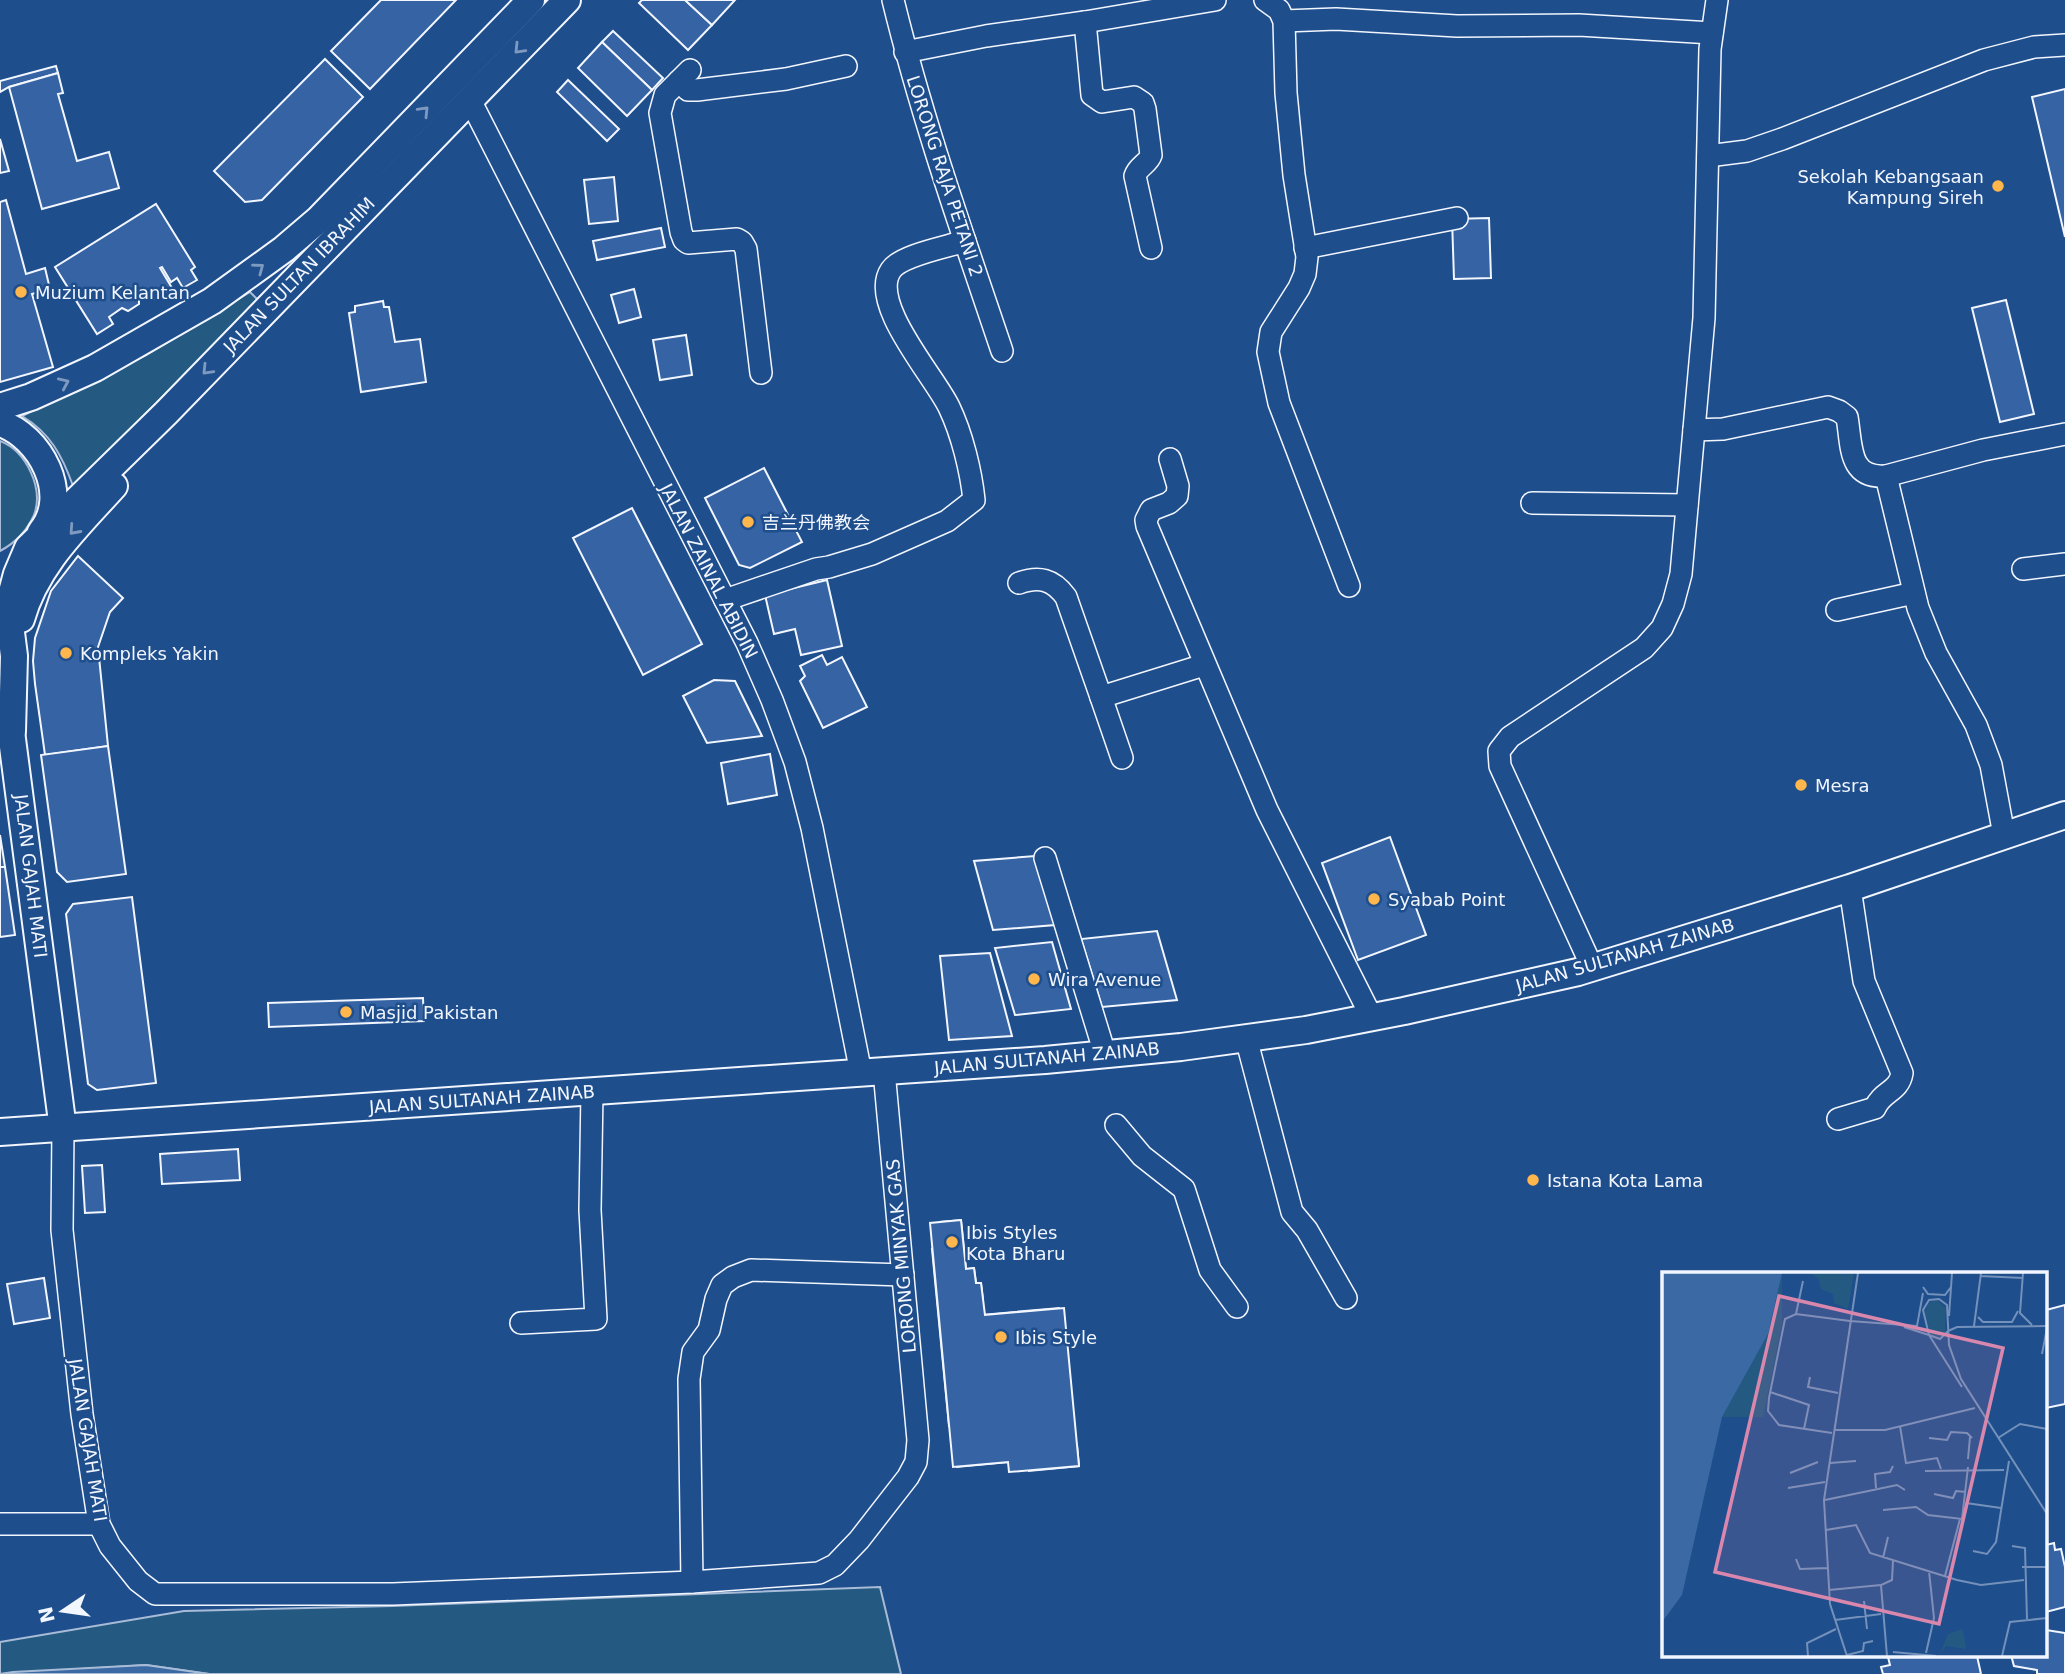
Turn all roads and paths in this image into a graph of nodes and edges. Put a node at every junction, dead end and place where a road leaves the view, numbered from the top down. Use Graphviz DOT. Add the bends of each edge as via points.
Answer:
graph roads {
  1 [pos="531,0"];
  2 [pos="567,0"];
  3 [pos="893,0"];
  4 [pos="1214,0"];
  5 [pos="1265,0"];
  6 [pos="1717,0"];
  7 [pos="1160,4"];
  8 [pos="1284,20"];
  9 [pos="1085,22"];
  10 [pos="1712,33"];
  11 [pos="2065,45"];
  12 [pos="905,52"];
  13 [pos="846,65"];
  14 [pos="470,100"];
  15 [pos="1708,156"];
  16 [pos="1457,218"];
  17 [pos="965,242"];
  18 [pos="1151,248"];
  19 [pos="1305,248"];
  20 [pos="1002,351"];
  21 [pos="761,373"];
  22 [pos="0,407"];
  23 [pos="160,418"];
  24 [pos="0,423"];
  25 [pos="1694,430"];
  26 [pos="2065,434"];
  27 [pos="1170,459"];
  28 [pos="1886,476"];
  29 [pos="1532,503"];
  30 [pos="1687,505"];
  31 [pos="28,548"];
  32 [pos="2065,564"];
  33 [pos="0,567"];
  34 [pos="2023,569"];
  35 [pos="1019,583"];
  36 [pos="1349,586"];
  37 [pos="1914,593"];
  38 [pos="724,600"];
  39 [pos="1837,610"];
  40 [pos="14,656"];
  41 [pos="1204,665"];
  42 [pos="0,680"];
  43 [pos="1101,697"];
  44 [pos="12,731"];
  45 [pos="1122,758"];
  46 [pos="2065,815"];
  47 [pos="2004,835"];
  48 [pos="1045,858"];
  49 [pos="1850,888"];
  50 [pos="1591,967"];
  51 [pos="1372,1018"];
  52 [pos="1246,1038"];
  53 [pos="1105,1054"];
  54 [pos="873,1072"];
  55 [pos="592,1092"];
  56 [pos="1838,1119"];
  57 [pos="1116,1125"];
  58 [pos="63,1129"];
  59 [pos="0,1132"];
  60 [pos="903,1275"];
  61 [pos="1346,1298"];
  62 [pos="1237,1307"];
  63 [pos="521,1323"];
  64 [pos="0,1524"];
  65 [pos="99,1524"];
  66 [pos="692,1582"];
  22 -- 1 [label="main road, JALAN SULTAN IBRAHIM, one-way" via="95,368 212,301 284,249 318,220"];
  2 -- 14 [label="main road, JALAN SULTAN IBRAHIM, one-way"];
  3 -- 12 [label="street, LORONG RAJA PETANI 2"];
  4 -- 7 [label="street"];
  5 -- 8 [label="street" via="1279,9"];
  6 -- 10 [label="street"];
  7 -- 9 [label="street"];
  8 -- 10 [label="street" via="1579,25"];
  8 -- 19 [label="street" via="1286,93"];
  9 -- 12 [label="street"];
  9 -- 18 [label="street" via="1092,95 1102,102 1134,97 1145,108 1152,155 1137,170 1135,181"];
  10 -- 15 [label="street"];
  11 -- 15 [label="street" via="2034,47 1984,60 1782,139 1747,151"];
  12 -- 17 [label="street, LORONG RAJA PETANI 2"];
  13 -- 21 [label="street" via="786,79 697,90 688,90 685,76 665,95 660,113 681,232 688,243 737,239 746,250"];
  14 -- 23 [label="main road, JALAN SULTAN IBRAHIM, one-way"];
  14 -- 38 [label="street, JALAN ZAINAL ABIDIN"];
  15 -- 25 [label="street" via="1704,318"];
  16 -- 19 [label="street"];
  17 -- 20 [label="street, LORONG RAJA PETANI 2"];
  17 -- 38 [label="street" via="905,259 891,269 886,285 889,305 903,333 950,408 972,476 974,500 947,521 872,554"];
  19 -- 36 [label="street" via="1305,274 1271,332 1268,352 1279,403"];
  23 -- 31 [label="main road, JALAN SULTAN IBRAHIM"];
  23 -- 40 [label="main road, one-way" via="125,474 40,573 21,617"];
  24 -- 31 [label="main road" via="32,442 49,474 51,509 44,528"];
  25 -- 28 [label="street" via="1723,429 1828,408 1847,417 1854,460 1861,472"];
  25 -- 30 [label="street"];
  26 -- 28 [label="street"];
  27 -- 41 [label="street" via="1177,496 1151,510 1147,526"];
  28 -- 37 [label="street"];
  29 -- 30 [label="street"];
  30 -- 50 [label="street" via="1681,574 1662,628 1644,648 1510,737 1499,751 1500,766"];
  31 -- 33 [label="main road"];
  31 -- 40 [label="main road, JALAN GAJAH MATI" via="11,596"];
  32 -- 34 [label="street"];
  35 -- 43 [label="street" via="1038,579 1059,587"];
  37 -- 39 [label="street"];
  37 -- 47 [label="street" via="1931,643 1976,725 1991,765"];
  38 -- 54 [label="street, JALAN ZAINAL ABIDIN" via="772,700 795,762"];
  40 -- 44 [label="main road, JALAN GAJAH MATI"];
  41 -- 43 [label="street"];
  41 -- 51 [label="street" via="1266,810"];
  42 -- 44 [label="main road, JALAN GAJAH MATI"];
  43 -- 45 [label="street"];
  44 -- 58 [label="main road, JALAN GAJAH MATI"];
  46 -- 47 [label="main road, JALAN SULTANAH ZAINAB"];
  47 -- 49 [label="main road, JALAN SULTANAH ZAINAB"];
  48 -- 53 [label="street"];
  49 -- 50 [label="main road, JALAN SULTANAH ZAINAB"];
  49 -- 56 [label="street" via="1864,981 1902,1073 1901,1082 1882,1096 1875,1108"];
  50 -- 51 [label="main road, JALAN SULTANAH ZAINAB"];
  51 -- 52 [label="main road, JALAN SULTANAH ZAINAB"];
  52 -- 53 [label="main road, JALAN SULTANAH ZAINAB"];
  52 -- 61 [label="street" via="1292,1212"];
  53 -- 54 [label="main road, JALAN SULTANAH ZAINAB"];
  54 -- 55 [label="main road, JALAN SULTANAH ZAINAB"];
  54 -- 60 [label="street, LORONG MINYAK GAS"];
  55 -- 58 [label="main road, JALAN SULTANAH ZAINAB"];
  55 -- 63 [label="street" via="590,1210 596,1319"];
  57 -- 62 [label="street" via="1142,1156 1184,1189 1210,1270"];
  58 -- 59 [label="main road, JALAN SULTANAH ZAINAB"];
  58 -- 65 [label="street, JALAN GAJAH MATI" via="62,1230"];
  60 -- 66 [label="street, LORONG MINYAK GAS" via="918,1440 916,1462 908,1477 859,1540 835,1565 819,1573"];
  60 -- 66 [label="street" via="751,1270 722,1285 709,1330 693,1352 689,1379"];
  64 -- 65 [label="street"];
  65 -- 66 [label="street, JALAN GAJAH MATI" via="110,1546 138,1581 155,1594 393,1594"];
}
